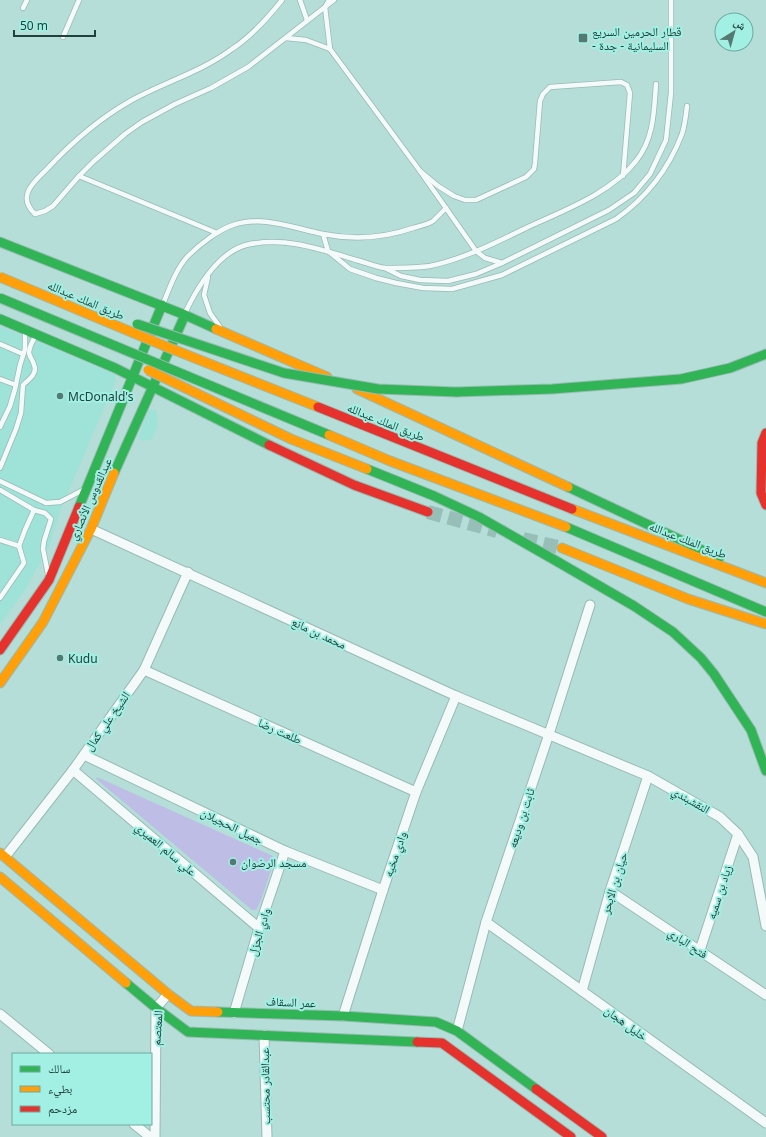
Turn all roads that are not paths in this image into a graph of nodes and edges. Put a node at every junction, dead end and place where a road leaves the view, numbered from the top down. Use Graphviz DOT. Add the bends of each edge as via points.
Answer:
graph roads {
  1 [pos="27,0"];
  2 [pos="79,0"];
  3 [pos="282,0"];
  4 [pos="300,0"];
  5 [pos="329,0"];
  6 [pos="334,0"];
  7 [pos="671,0"];
  8 [pos="23,8"];
  9 [pos="325,8"];
  10 [pos="307,20"];
  11 [pos="64,37"];
  12 [pos="286,38"];
  13 [pos="330,49"];
  14 [pos="656,84"];
  15 [pos="688,106"];
  16 [pos="420,171"];
  17 [pos="79,176"];
  18 [pos="622,176"];
  19 [pos="446,208"];
  20 [pos="217,233"];
  21 [pos="323,234"];
  22 [pos="1,242"];
  23 [pos="476,250"];
  24 [pos="328,251"];
  25 [pos="502,263"];
  26 [pos="383,268"];
  27 [pos="209,274"];
  28 [pos="0,277"];
  29 [pos="10,282"];
  30 [pos="0,298"];
  31 [pos="162,306"];
  32 [pos="42,315"];
  33 [pos="185,315"];
  34 [pos="0,319"];
  35 [pos="25,329"];
  36 [pos="36,333"];
  37 [pos="226,334"];
  38 [pos="0,344"];
  39 [pos="23,354"];
  40 [pos="766,354"];
  41 [pos="132,376"];
  42 [pos="0,379"];
  43 [pos="16,385"];
  44 [pos="153,386"];
  45 [pos="0,427"];
  46 [pos="766,433"];
  47 [pos="0,468"];
  48 [pos="0,481"];
  49 [pos="86,488"];
  50 [pos="0,490"];
  51 [pos="766,505"];
  52 [pos="34,510"];
  53 [pos="428,512"];
  54 [pos="91,529"];
  55 [pos="0,540"];
  56 [pos="19,546"];
  57 [pos="562,548"];
  58 [pos="188,572"];
  59 [pos="48,580"];
  60 [pos="766,582"];
  61 [pos="0,598"];
  62 [pos="590,605"];
  63 [pos="766,612"];
  64 [pos="766,624"];
  65 [pos="0,650"];
  66 [pos="144,670"];
  67 [pos="0,683"];
  68 [pos="456,696"];
  69 [pos="549,734"];
  70 [pos="84,755"];
  71 [pos="73,770"];
  72 [pos="766,771"];
  73 [pos="648,776"];
  74 [pos="416,792"];
  75 [pos="738,834"];
  76 [pos="285,851"];
  77 [pos="2,855"];
  78 [pos="0,877"];
  79 [pos="383,890"];
  80 [pos="610,891"];
  81 [pos="486,922"];
  82 [pos="766,926"];
  83 [pos="259,928"];
  84 [pos="700,950"];
  85 [pos="582,991"];
  86 [pos="168,994"];
  87 [pos="766,996"];
  88 [pos="156,1008"];
  89 [pos="234,1013"];
  90 [pos="0,1014"];
  91 [pos="343,1016"];
  92 [pos="457,1032"];
  93 [pos="264,1035"];
  94 [pos="48,1053"];
  95 [pos="766,1123"];
  96 [pos="135,1125"];
  97 [pos="150,1137"];
  98 [pos="154,1137"];
  99 [pos="266,1137"];
  100 [pos="571,1137"];
  101 [pos="602,1137"];
  1 -- 8 [label="lane"];
  2 -- 11 [label="lane"];
  3 -- 17 [label="lane" via="253,33 232,50 201,69 132,100 101,120 68,147 27,192 26,198 32,211 35,214 53,206"];
  4 -- 10 [label="lane"];
  5 -- 9 [label="lane"];
  6 -- 9 [label="lane"];
  7 -- 25 [label="lane" via="671,93 666,140 650,174 634,193 609,210"];
  9 -- 10 [label="lane"];
  9 -- 13 [label="lane"];
  10 -- 12 [label="lane"];
  12 -- 13 [label="lane" via="306,40"];
  12 -- 17 [label="lane" via="230,79 142,122 109,147"];
  13 -- 16 [label="lane"];
  14 -- 18 [label="lane" via="654,117 647,144"];
  15 -- 24 [label="lane" via="682,133 668,163 658,179 633,207 616,219 502,275 452,288 423,288 376,278 350,269"];
  16 -- 18 [label="lane" via="454,196 465,200 483,197 526,177 534,169 540,101 550,87 621,82 627,86 630,93"];
  16 -- 19 [label="lane"];
  17 -- 20 [label="lane"];
  18 -- 23 [label="lane" via="588,199"];
  19 -- 21 [label="lane" via="432,221 400,233 353,237"];
  19 -- 23 [label="lane"];
  20 -- 21 [label="lane" via="234,225 261,221 292,225"];
  20 -- 31 [label="lane" via="187,256 173,278"];
  21 -- 24 [label="lane"];
  22 -- 31 [label="main road"];
  23 -- 25 [label="lane" via="485,258"];
  23 -- 26 [label="lane" via="430,266"];
  24 -- 26 [label="lane"];
  24 -- 27 [label="lane" via="294,242 268,241 244,246 224,256"];
  25 -- 26 [label="lane" via="476,274 448,281 420,280 401,276"];
  27 -- 33 [label="lane" via="194,294"];
  27 -- 37 [label="lane" via="204,295 210,313"];
  28 -- 29 [label="main road, طريق الملك عبدالله, bridge"];
  29 -- 40 [label="main road, bridge" via="284,373 378,389 456,392 552,389 681,379 730,368"];
  29 -- 60 [label="main road, طريق الملك عبدالله, bridge" via="572,509"];
  30 -- 32 [label="main road, bridge"];
  31 -- 33 [label="main road"];
  31 -- 41 [label="main road, عبدالقدوس الأنصاري"];
  32 -- 63 [label="main road, bridge" via="390,461 566,527"];
  32 -- 72 [label="main road, bridge" via="190,391 291,439 434,496 479,517 634,606 673,632 701,658 751,730"];
  33 -- 37 [label="main road"];
  33 -- 44 [label="main road, عبدالقدوس الأنصاري"];
  34 -- 35 [label="main road"];
  35 -- 36 [label="main road"];
  35 -- 39 [label="lane"];
  36 -- 41 [label="main road"];
  36 -- 47 [label="lane" via="29,353 35,371 22,385 21,413"];
  37 -- 60 [label="main road" via="391,404"];
  38 -- 39 [label="lane"];
  39 -- 43 [label="lane"];
  41 -- 44 [label="main road"];
  41 -- 49 [label="main road, عبدالقدوس الأنصاري"];
  42 -- 43 [label="lane"];
  43 -- 45 [label="lane"];
  44 -- 53 [label="main road" via="283,453 400,503"];
  44 -- 54 [label="main road, عبدالقدوس الأنصاري"];
  46 -- 51 [label="main road" via="762,443 761,493"];
  48 -- 49 [label="lane" via="46,503 60,502"];
  49 -- 59 [label="main road, عبدالقدوس الأنصاري"];
  50 -- 52 [label="lane"];
  52 -- 56 [label="lane"];
  52 -- 59 [label="lane" via="45,513 51,519 43,549"];
  54 -- 58 [label="street, محمد بن مانع"];
  54 -- 67 [label="main road, عبدالقدوس الأنصاري" via="43,622"];
  55 -- 56 [label="lane"];
  56 -- 61 [label="lane" via="24,563"];
  57 -- 64 [label="main road" via="688,599"];
  58 -- 66 [label="street, الشيخ علي كمال"];
  58 -- 68 [label="street, محمد بن مانع"];
  59 -- 65 [label="main road, عبدالقدوس الأنصاري"];
  62 -- 69 [label="street, ثابت بن وديعه"];
  66 -- 70 [label="street, الشيخ علي كمال"];
  66 -- 74 [label="street, طلعت رضا"];
  68 -- 69 [label="street, محمد بن مانع"];
  68 -- 74 [label="street, وادي مخيه"];
  69 -- 73 [label="street, النقشبندي"];
  69 -- 81 [label="street, ثابت بن وديعه"];
  70 -- 71 [label="street, الشيخ علي كمال"];
  70 -- 76 [label="street, جميل الحجيلان"];
  71 -- 77 [label="street, الشيخ علي كمال"];
  71 -- 83 [label="street, علي سالم العميري"];
  73 -- 75 [label="street, النقشبندي" via="720,817"];
  73 -- 80 [label="street, حيان بن الابحر"];
  74 -- 79 [label="street, وادي مخيه"];
  75 -- 82 [label="street, النقشبندي" via="753,857"];
  75 -- 84 [label="street, زياد بن سميه"];
  76 -- 79 [label="street, جميل الحجيلان"];
  76 -- 83 [label="street, وادي الجزل"];
  77 -- 86 [label="main road, عمر السقاف"];
  78 -- 88 [label="main road"];
  79 -- 91 [label="street, وادي مخيه"];
  80 -- 84 [label="street, فتح الباري"];
  80 -- 85 [label="street, حيان بن الابحر"];
  81 -- 85 [label="street, خليل هجان"];
  81 -- 92 [label="street, ثابت بن وديعه"];
  83 -- 89 [label="street, وادي الجزل"];
  84 -- 87 [label="street, فتح الباري"];
  85 -- 95 [label="street, خليل هجان"];
  86 -- 88 [label="street, المعتصم"];
  86 -- 89 [label="main road, عمر السقاف" via="191,1011"];
  88 -- 93 [label="main road" via="188,1032"];
  88 -- 98 [label="street, المعتصم"];
  89 -- 91 [label="main road, عمر السقاف"];
  90 -- 94 [label="street"];
  91 -- 92 [label="main road, عمر السقاف" via="436,1022"];
  92 -- 101 [label="main road, عمر السقاف"];
  93 -- 99 [label="street, عبدالقادر محتسب"];
  93 -- 100 [label="main road" via="442,1043"];
  96 -- 97 [label="street"];
}
